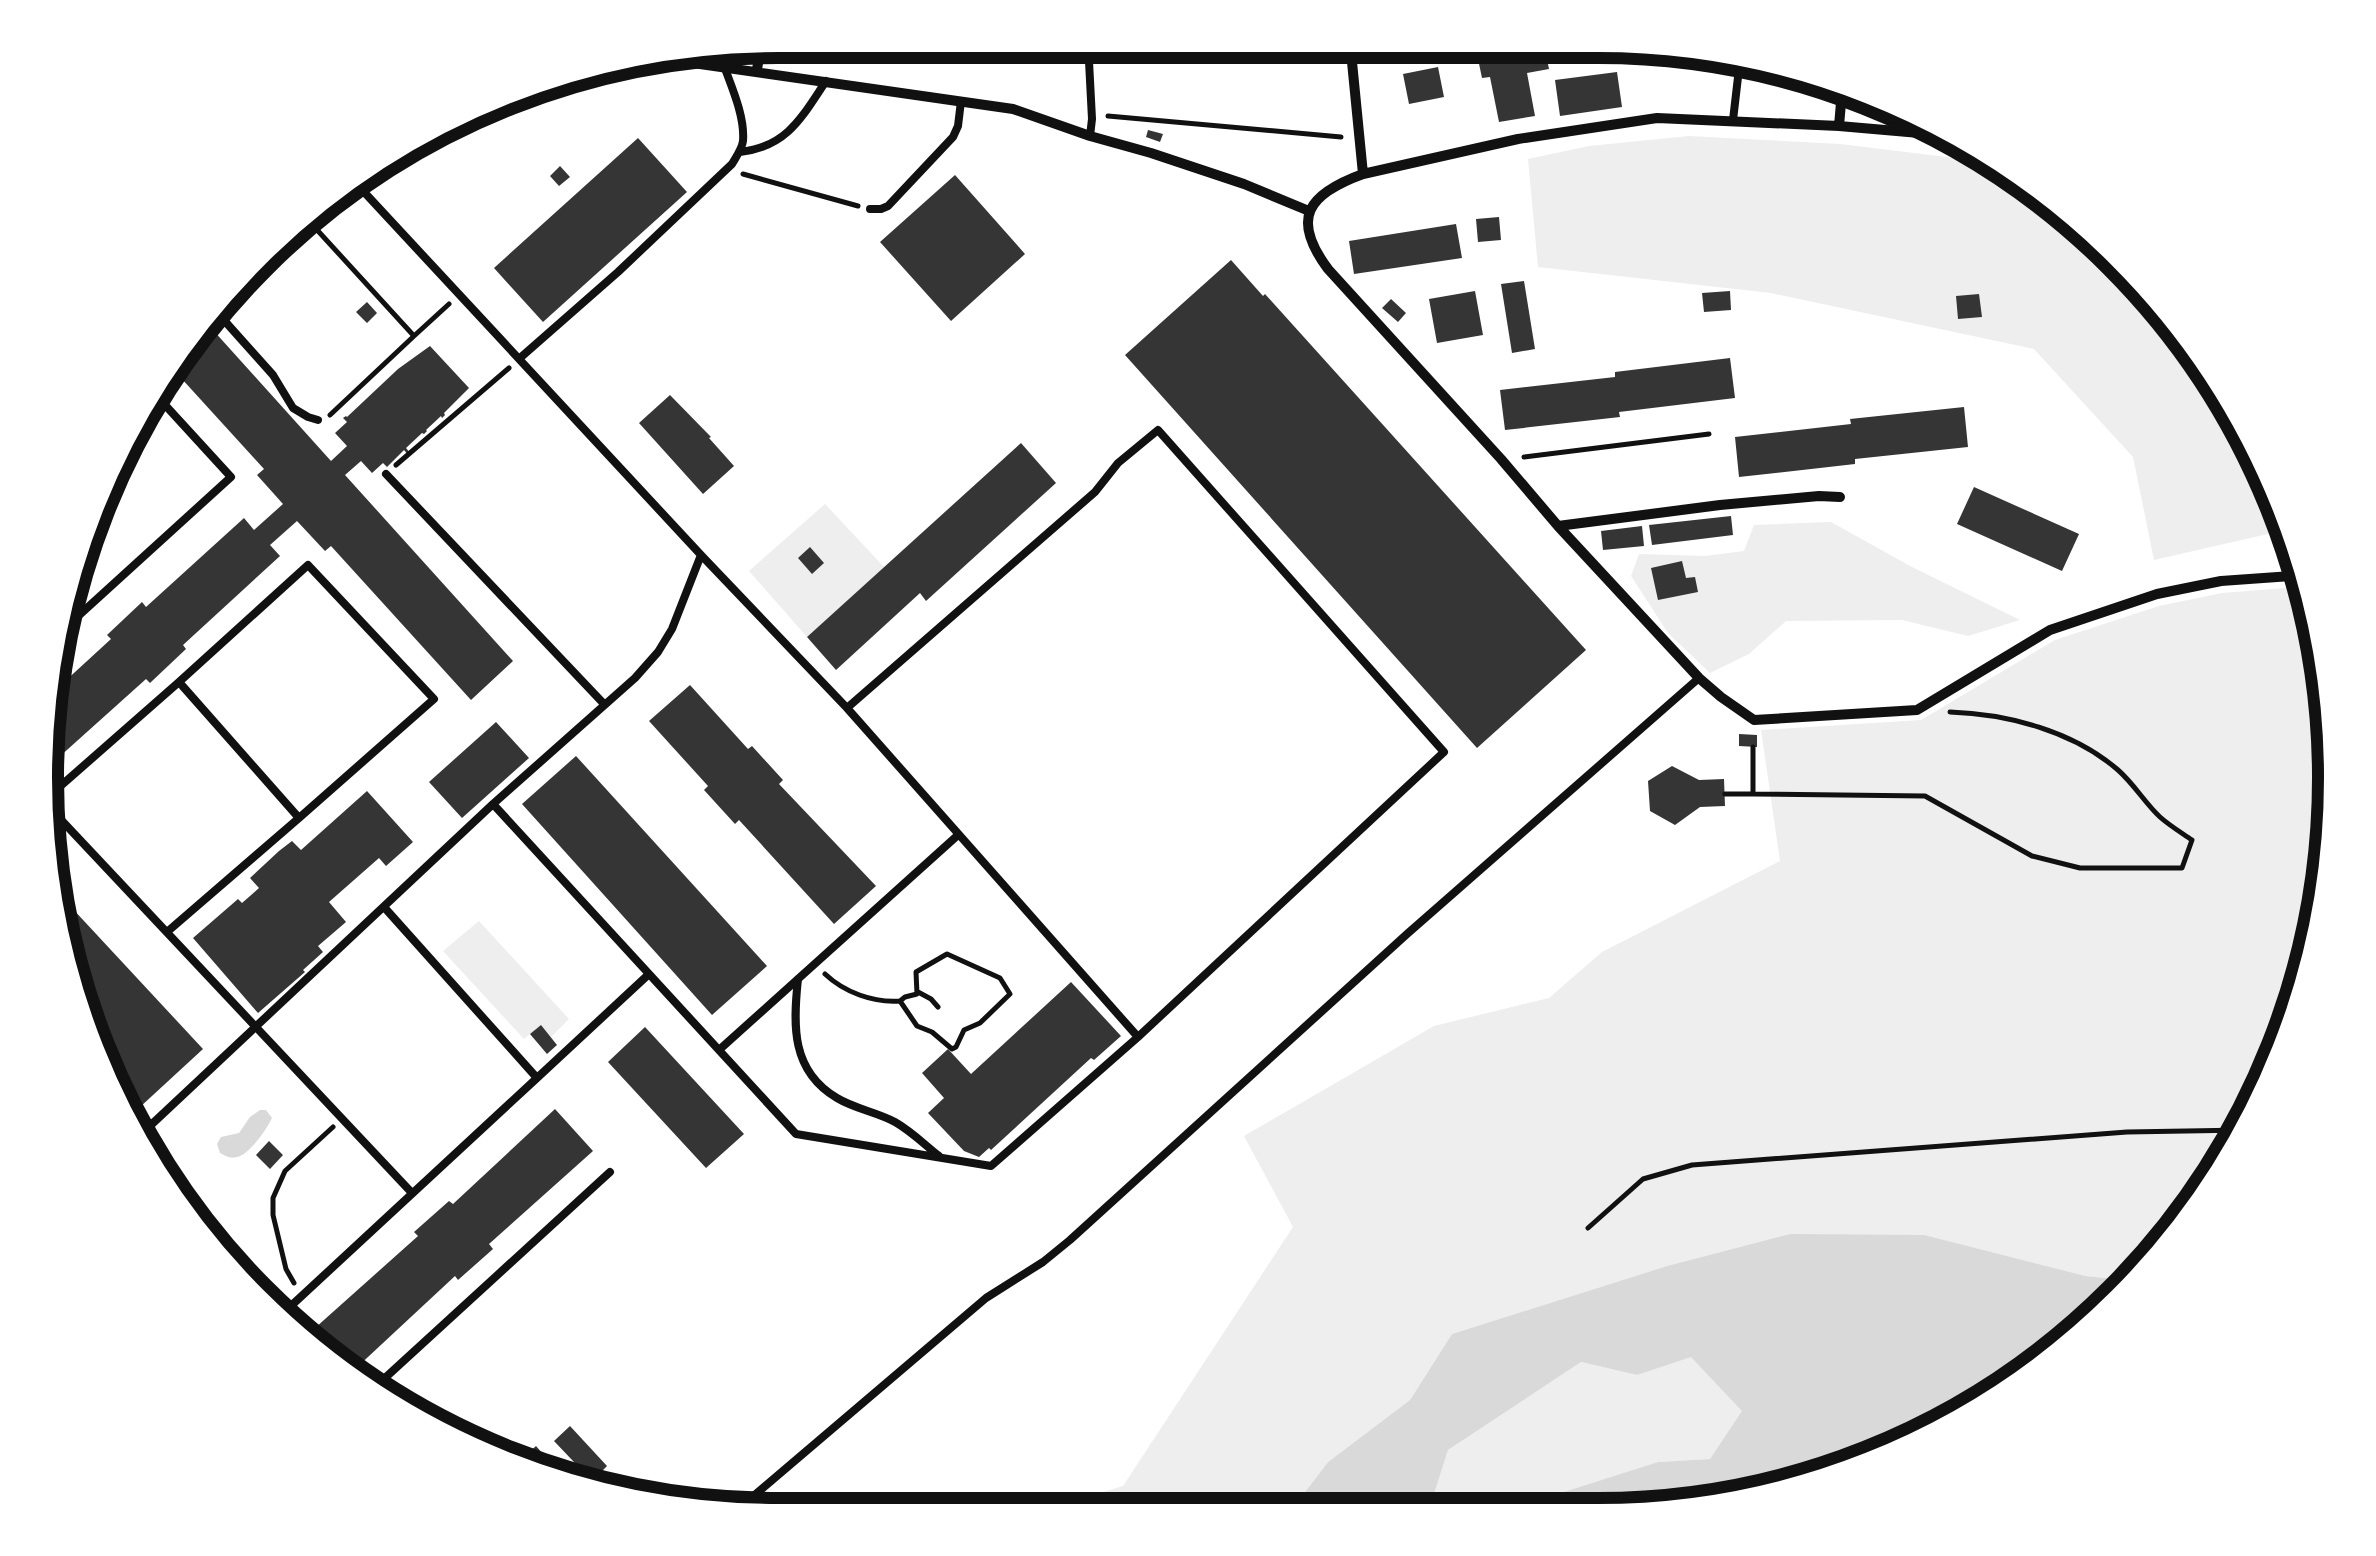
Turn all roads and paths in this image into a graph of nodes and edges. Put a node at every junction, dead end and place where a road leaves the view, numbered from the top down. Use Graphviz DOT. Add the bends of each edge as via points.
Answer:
graph roads {
  1 [pos="759,58"];
  2 [pos="1089,58"];
  3 [pos="1352,58"];
  4 [pos="698,62"];
  5 [pos="724,66"];
  6 [pos="757,70"];
  7 [pos="1739,71"];
  8 [pos="826,81"];
  9 [pos="1841,100"];
  10 [pos="961,101"];
  11 [pos="1092,114"];
  12 [pos="1733,120"];
  13 [pos="1839,126"];
  14 [pos="1919,133"];
  15 [pos="1090,136"];
  16 [pos="1360,138"];
  17 [pos="740,152"];
  18 [pos="727,170"];
  19 [pos="1363,174"];
  20 [pos="362,190"];
  21 [pos="870,209"];
  22 [pos="1310,211"];
  23 [pos="314,227"];
  24 [pos="460,294"];
  25 [pos="223,318"];
  26 [pos="414,336"];
  27 [pos="520,358"];
  28 [pos="163,403"];
  29 [pos="318,420"];
  30 [pos="1709,434"];
  31 [pos="1502,460"];
  32 [pos="386,474"];
  33 [pos="1840,497"];
  34 [pos="1558,526"];
  35 [pos="700,555"];
  36 [pos="2289,576"];
  37 [pos="76,618"];
  38 [pos="1699,678"];
  39 [pos="179,682"];
  40 [pos="604,704"];
  41 [pos="848,708"];
  42 [pos="1917,710"];
  43 [pos="1752,747"];
  44 [pos="58,788"];
  45 [pos="1725,794"];
  46 [pos="1753,794"];
  47 [pos="493,804"];
  48 [pos="59,818"];
  49 [pos="298,818"];
  50 [pos="958,835"];
  51 [pos="384,907"];
  52 [pos="168,932"];
  53 [pos="814,964"];
  54 [pos="649,974"];
  55 [pos="798,979"];
  56 [pos="918,992"];
  57 [pos="900,1001"];
  58 [pos="938,1007"];
  59 [pos="258,1027"];
  60 [pos="1138,1037"];
  61 [pos="718,1050"];
  62 [pos="537,1078"];
  63 [pos="343,1119"];
  64 [pos="148,1128"];
  65 [pos="2226,1130"];
  66 [pos="943,1158"];
  67 [pos="610,1172"];
  68 [pos="412,1193"];
  69 [pos="1588,1228"];
  70 [pos="298,1290"];
  71 [pos="290,1308"];
  72 [pos="383,1380"];
  73 [pos="752,1497"];
  1 -- 6 [label="street"];
  2 -- 11 [label="lane"];
  3 -- 16 [label="street"];
  4 -- 5 [label="street"];
  5 -- 6 [label="street"];
  5 -- 17 [label="lane" via="737,103"];
  6 -- 8 [label="street"];
  7 -- 12 [label="lane"];
  8 -- 10 [label="street"];
  8 -- 17 [label="lane" via="774,144"];
  9 -- 13 [label="street"];
  10 -- 15 [label="street" via="1013,108"];
  10 -- 21 [label="lane" via="947,146 888,206"];
  11 -- 15 [label="lane"];
  11 -- 16 [label="path"];
  12 -- 13 [label="street"];
  12 -- 19 [label="street" via="1657,118 1518,139"];
  13 -- 14 [label="street"];
  15 -- 22 [label="street"];
  16 -- 19 [label="street"];
  17 -- 18 [label="lane"];
  18 -- 21 [label="path"];
  18 -- 27 [label="lane"];
  19 -- 22 [label="street" via="1326,191"];
  20 -- 24 [label="lane"];
  22 -- 31 [label="street" via="1308,235 1328,269"];
  23 -- 26 [label="path"];
  24 -- 26 [label="path"];
  24 -- 27 [label="lane"];
  25 -- 29 [label="lane" via="273,375 292,408"];
  26 -- 29 [label="path"];
  27 -- 32 [label="path"];
  27 -- 35 [label="lane"];
  28 -- 37 [label="lane" via="232,477"];
  30 -- 31 [label="path"];
  31 -- 34 [label="street"];
  32 -- 40 [label="lane"];
  33 -- 34 [label="street"];
  34 -- 38 [label="street"];
  35 -- 40 [label="lane" via="658,652"];
  35 -- 41 [label="lane"];
  36 -- 42 [label="street" via="2157,594 2050,630"];
  38 -- 42 [label="street" via="1754,720"];
  38 -- 73 [label="lane" via="1070,1240 986,1298"];
  39 -- 44 [label="lane"];
  39 -- 49 [label="lane"];
  39 -- 49 [label="lane" via="308,565 434,700"];
  40 -- 47 [label="lane"];
  41 -- 50 [label="lane"];
  41 -- 60 [label="lane" via="1158,430 1444,752"];
  42 -- 46 [label="path" via="2024,721 2086,749 2192,840 2182,868 2080,868 2032,856 1925,796"];
  43 -- 46 [label="path"];
  45 -- 46 [label="path"];
  47 -- 51 [label="lane"];
  47 -- 54 [label="lane"];
  48 -- 52 [label="lane"];
  49 -- 52 [label="lane"];
  50 -- 53 [label="lane"];
  50 -- 60 [label="lane"];
  51 -- 59 [label="lane"];
  51 -- 62 [label="lane"];
  52 -- 59 [label="lane"];
  53 -- 55 [label="lane"];
  53 -- 57 [label="path" via="852,992"];
  54 -- 61 [label="lane"];
  54 -- 62 [label="lane"];
  55 -- 61 [label="lane"];
  55 -- 66 [label="lane" via="794,1025 810,1074 839,1100 897,1123"];
  56 -- 57 [label="path"];
  56 -- 57 [label="path" via="916,972 947,954 1000,978 1010,994 964,1030 952,1049 917,1026"];
  56 -- 58 [label="path"];
  59 -- 63 [label="lane"];
  59 -- 64 [label="lane"];
  60 -- 66 [label="lane" via="992,1166"];
  61 -- 66 [label="lane" via="796,1134"];
  62 -- 68 [label="lane"];
  63 -- 68 [label="lane"];
  63 -- 70 [label="path" via="285,1171 273,1198 284,1260"];
  65 -- 69 [label="path" via="1692,1165 1643,1179"];
  67 -- 72 [label="lane"];
  68 -- 71 [label="lane"];
}
